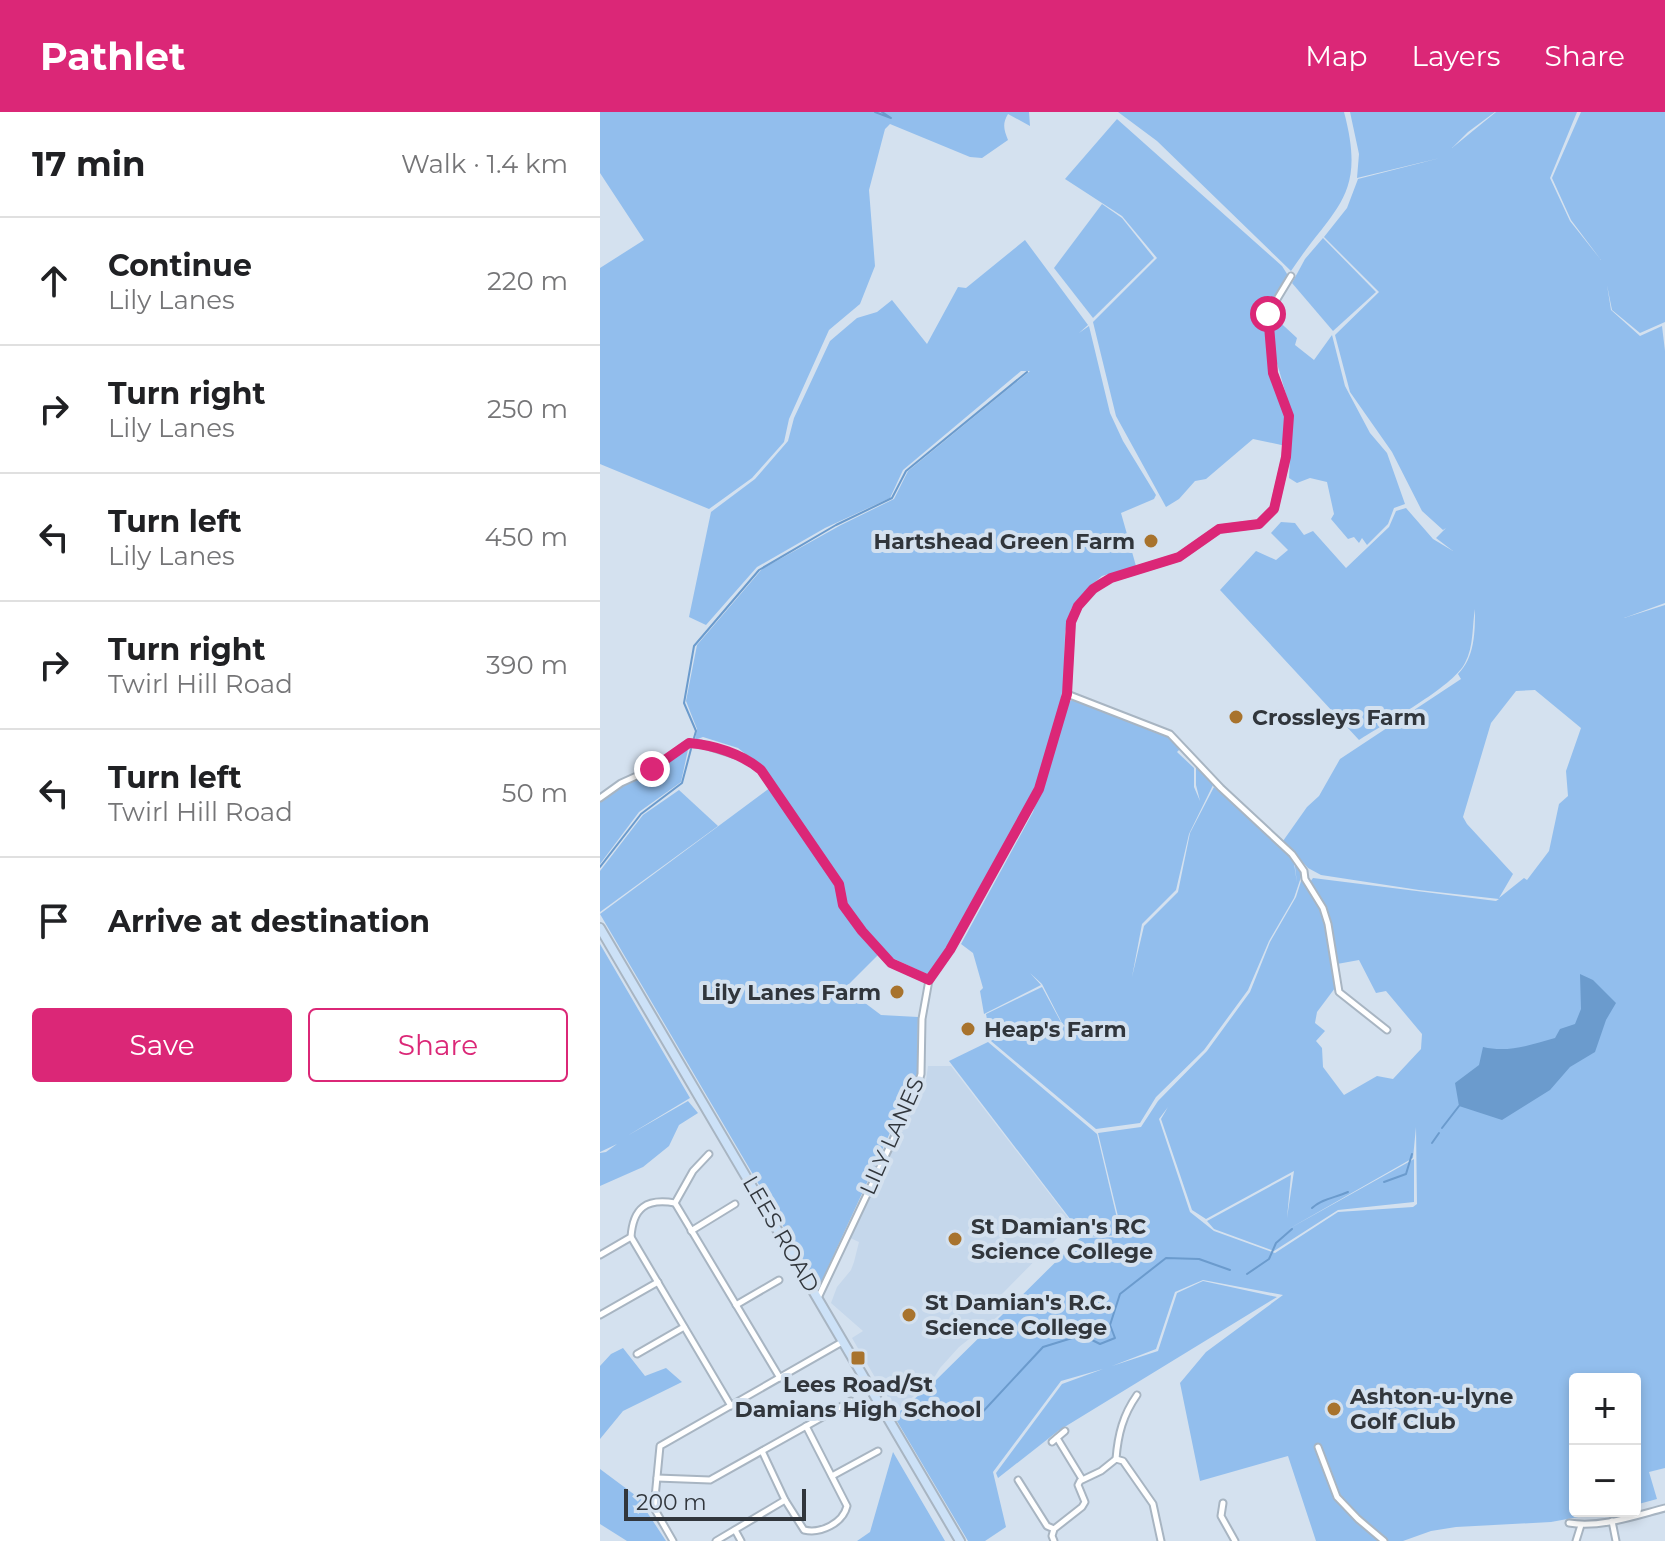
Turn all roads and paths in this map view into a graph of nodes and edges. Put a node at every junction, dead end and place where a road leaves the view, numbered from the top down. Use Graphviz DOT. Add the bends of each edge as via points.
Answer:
graph roads {
  1 [pos="1291,276"];
  2 [pos="1067,694"];
  3 [pos="737,745"];
  4 [pos="732,754"];
  5 [pos="600,798"];
  6 [pos="600,928"];
  7 [pos="929,980"];
  8 [pos="1387,1030"];
  9 [pos="709,1154"];
  10 [pos="675,1203"];
  11 [pos="735,1204"];
  12 [pos="691,1231"];
  13 [pos="631,1237"];
  14 [pos="600,1255"];
  15 [pos="779,1280"];
  16 [pos="658,1282"];
  17 [pos="818,1298"];
  18 [pos="736,1305"];
  19 [pos="600,1315"];
  20 [pos="684,1327"];
  21 [pos="842,1342"];
  22 [pos="637,1354"];
  23 [pos="780,1378"];
  24 [pos="1137,1395"];
  25 [pos="851,1401"];
  26 [pos="731,1406"];
  27 [pos="806,1426"];
  28 [pos="1065,1431"];
  29 [pos="1318,1447"];
  30 [pos="762,1451"];
  31 [pos="878,1451"];
  32 [pos="1116,1459"];
  33 [pos="832,1476"];
  34 [pos="657,1478"];
  35 [pos="1082,1479"];
  36 [pos="1018,1480"];
  37 [pos="785,1500"];
  38 [pos="1223,1503"];
  39 [pos="1665,1508"];
  40 [pos="1612,1521"];
  41 [pos="1569,1523"];
  42 [pos="1581,1525"];
  43 [pos="1054,1529"];
  44 [pos="735,1530"];
  45 [pos="673,1541"];
  46 [pos="716,1541"];
  47 [pos="741,1541"];
  48 [pos="960,1541"];
  49 [pos="1054,1541"];
  50 [pos="1161,1541"];
  51 [pos="1235,1541"];
  52 [pos="1384,1541"];
  53 [pos="1576,1541"];
  54 [pos="1616,1541"];
  1 -- 2 [label="street, LILY LANES" via="1268,314 1273,373 1289,416 1274,509 1259,524 1219,529 1179,557 1111,578 1093,589 1071,622"];
  2 -- 7 [label="street, LILY LANES" via="1039,789"];
  2 -- 8 [label="street" via="1170,734 1292,854 1323,908 1339,992"];
  3 -- 4 [label="street"];
  4 -- 5 [label="street" via="689,743"];
  4 -- 7 [label="street" via="761,770 839,884 843,905 862,931 891,963"];
  6 -- 17 [label="main road, LEES ROAD"];
  7 -- 17 [label="street, LILY LANES" via="916,1091"];
  9 -- 10 [label="street"];
  10 -- 12 [label="street"];
  10 -- 13 [label="street" via="660,1201 638,1211"];
  11 -- 12 [label="street"];
  12 -- 18 [label="street"];
  13 -- 14 [label="street"];
  13 -- 16 [label="street"];
  15 -- 18 [label="street"];
  16 -- 19 [label="street"];
  16 -- 20 [label="street"];
  17 -- 21 [label="main road, LEES ROAD"];
  18 -- 23 [label="street"];
  20 -- 22 [label="street"];
  20 -- 26 [label="street"];
  21 -- 23 [label="street"];
  21 -- 48 [label="main road, LEES ROAD"];
  23 -- 26 [label="street"];
  24 -- 32 [label="street" via="1125,1413"];
  25 -- 27 [label="street"];
  26 -- 34 [label="street" via="660,1446"];
  27 -- 30 [label="street"];
  27 -- 33 [label="street"];
  28 -- 35 [label="street" via="1054,1440"];
  29 -- 52 [label="street" via="1337,1497"];
  30 -- 34 [label="street" via="710,1480"];
  30 -- 37 [label="street"];
  31 -- 33 [label="street"];
  32 -- 35 [label="street"];
  32 -- 50 [label="street" via="1123,1461 1153,1504"];
  33 -- 37 [label="street" via="846,1512 818,1532 804,1530"];
  34 -- 45 [label="street" via="654,1508"];
  35 -- 43 [label="street" via="1078,1485 1085,1502"];
  36 -- 43 [label="street"];
  37 -- 44 [label="street"];
  38 -- 51 [label="street" via="1221,1516"];
  39 -- 40 [label="street"];
  40 -- 42 [label="street"];
  40 -- 54 [label="street"];
  41 -- 42 [label="street"];
  42 -- 53 [label="street"];
  43 -- 49 [label="street"];
  44 -- 46 [label="street"];
  44 -- 47 [label="street"];
}
